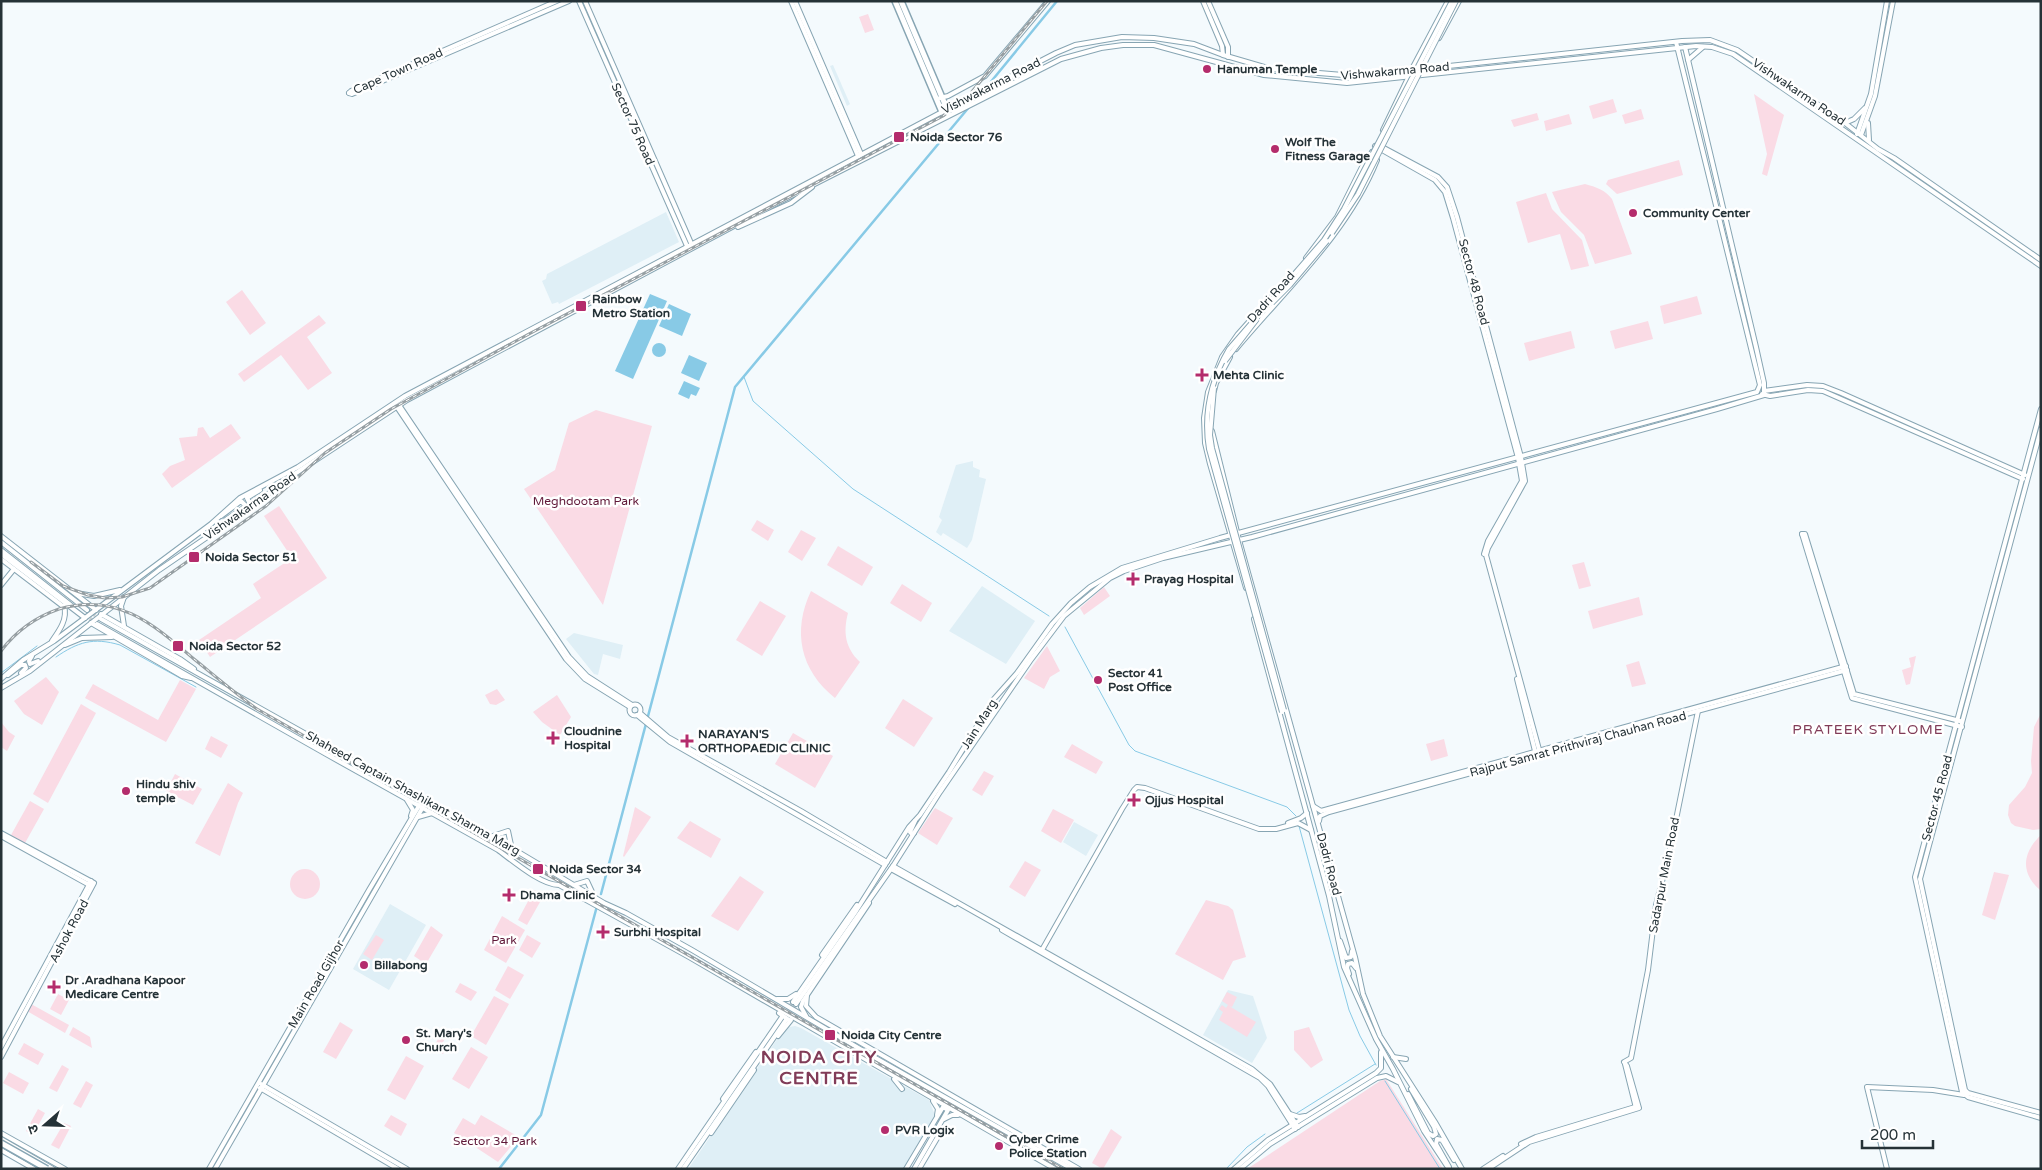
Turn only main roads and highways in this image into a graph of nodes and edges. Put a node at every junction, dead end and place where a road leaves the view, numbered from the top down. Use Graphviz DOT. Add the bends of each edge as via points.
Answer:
graph roads {
  1 [pos="895,1"];
  2 [pos="901,1"];
  3 [pos="907,23"];
  4 [pos="1,1143"];
  5 [pos="42,1169"];
  6 [pos="47,1169"];
  1 -- 3 [label="main road"];
  2 -- 3 [label="main road"];
  3 -- 3 [label="main road" via="933,93 944,110 943,98"];
  4 -- 5 [label="main road, bridge"];
  4 -- 6 [label="main road, bridge"];
}
